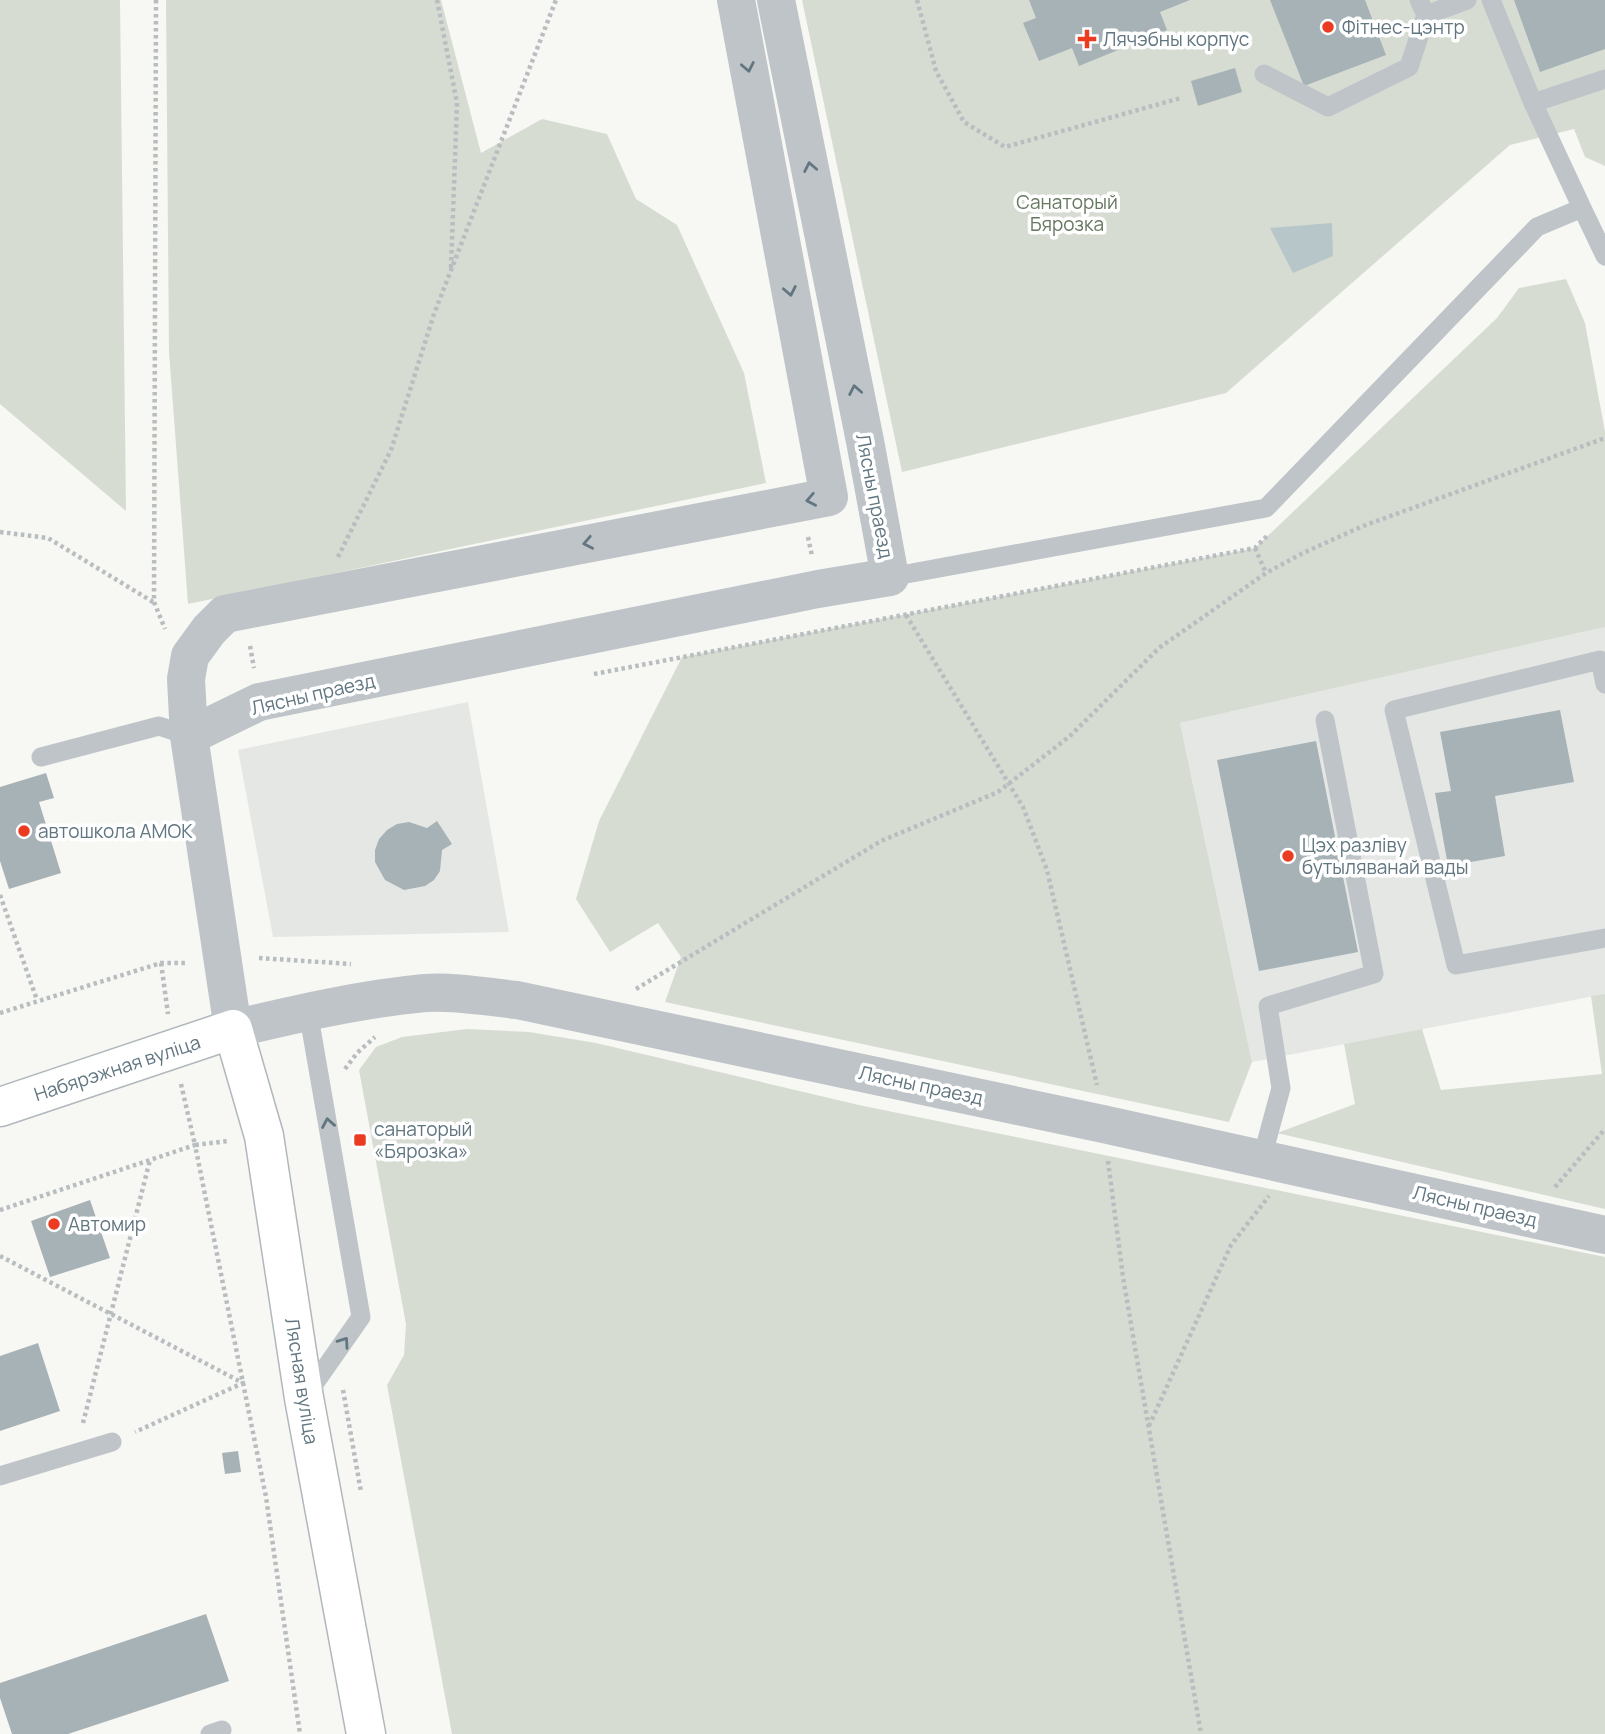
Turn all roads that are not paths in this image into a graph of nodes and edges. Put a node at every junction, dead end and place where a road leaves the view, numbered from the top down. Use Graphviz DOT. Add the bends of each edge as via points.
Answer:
graph roads {
  1 [pos="736,0"];
  2 [pos="776,0"];
  3 [pos="1467,0"];
  4 [pos="1491,0"];
  5 [pos="1422,8"];
  6 [pos="1264,74"];
  7 [pos="1605,79"];
  8 [pos="1533,103"];
  9 [pos="1582,208"];
  10 [pos="1605,256"];
  11 [pos="890,577"];
  12 [pos="1605,684"];
  13 [pos="1325,720"];
  14 [pos="189,736"];
  15 [pos="41,757"];
  16 [pos="1605,938"];
  17 [pos="308,1011"];
  18 [pos="233,1029"];
  19 [pos="0,1107"];
  20 [pos="1262,1158"];
  21 [pos="1605,1236"];
  22 [pos="304,1398"];
  23 [pos="112,1442"];
  24 [pos="0,1476"];
  25 [pos="366,1734"];
  1 -- 14 [label="street, one-way" via="829,497 225,614 190,656 186,678"];
  11 -- 2 [label="street, Лясны праезд, one-way"];
  3 -- 5 [label="lane"];
  4 -- 8 [label="lane"];
  5 -- 6 [label="lane" via="1409,67 1328,107"];
  7 -- 8 [label="lane"];
  8 -- 9 [label="lane"];
  9 -- 10 [label="lane"];
  9 -- 11 [label="lane" via="1537,227 1266,508"];
  11 -- 14 [label="street, Лясны праезд" via="259,702"];
  12 -- 16 [label="lane" via="1600,660 1394,709 1455,965"];
  13 -- 20 [label="lane" via="1374,974 1268,1006 1281,1088"];
  14 -- 15 [label="lane" via="159,726"];
  14 -- 18 [label="street"];
  17 -- 18 [label="street, Лясны праезд"];
  17 -- 20 [label="street, Лясны праезд" via="425,993 517,1000 1101,1109"];
  22 -- 17 [label="lane, one-way" via="361,1317"];
  18 -- 19 [label="main road, Набярэжная вуліца"];
  18 -- 22 [label="main road, Лясная вуліца" via="264,1136"];
  20 -- 21 [label="street, Лясны праезд"];
  22 -- 25 [label="main road, Лясная вуліца"];
  23 -- 24 [label="lane"];
}
